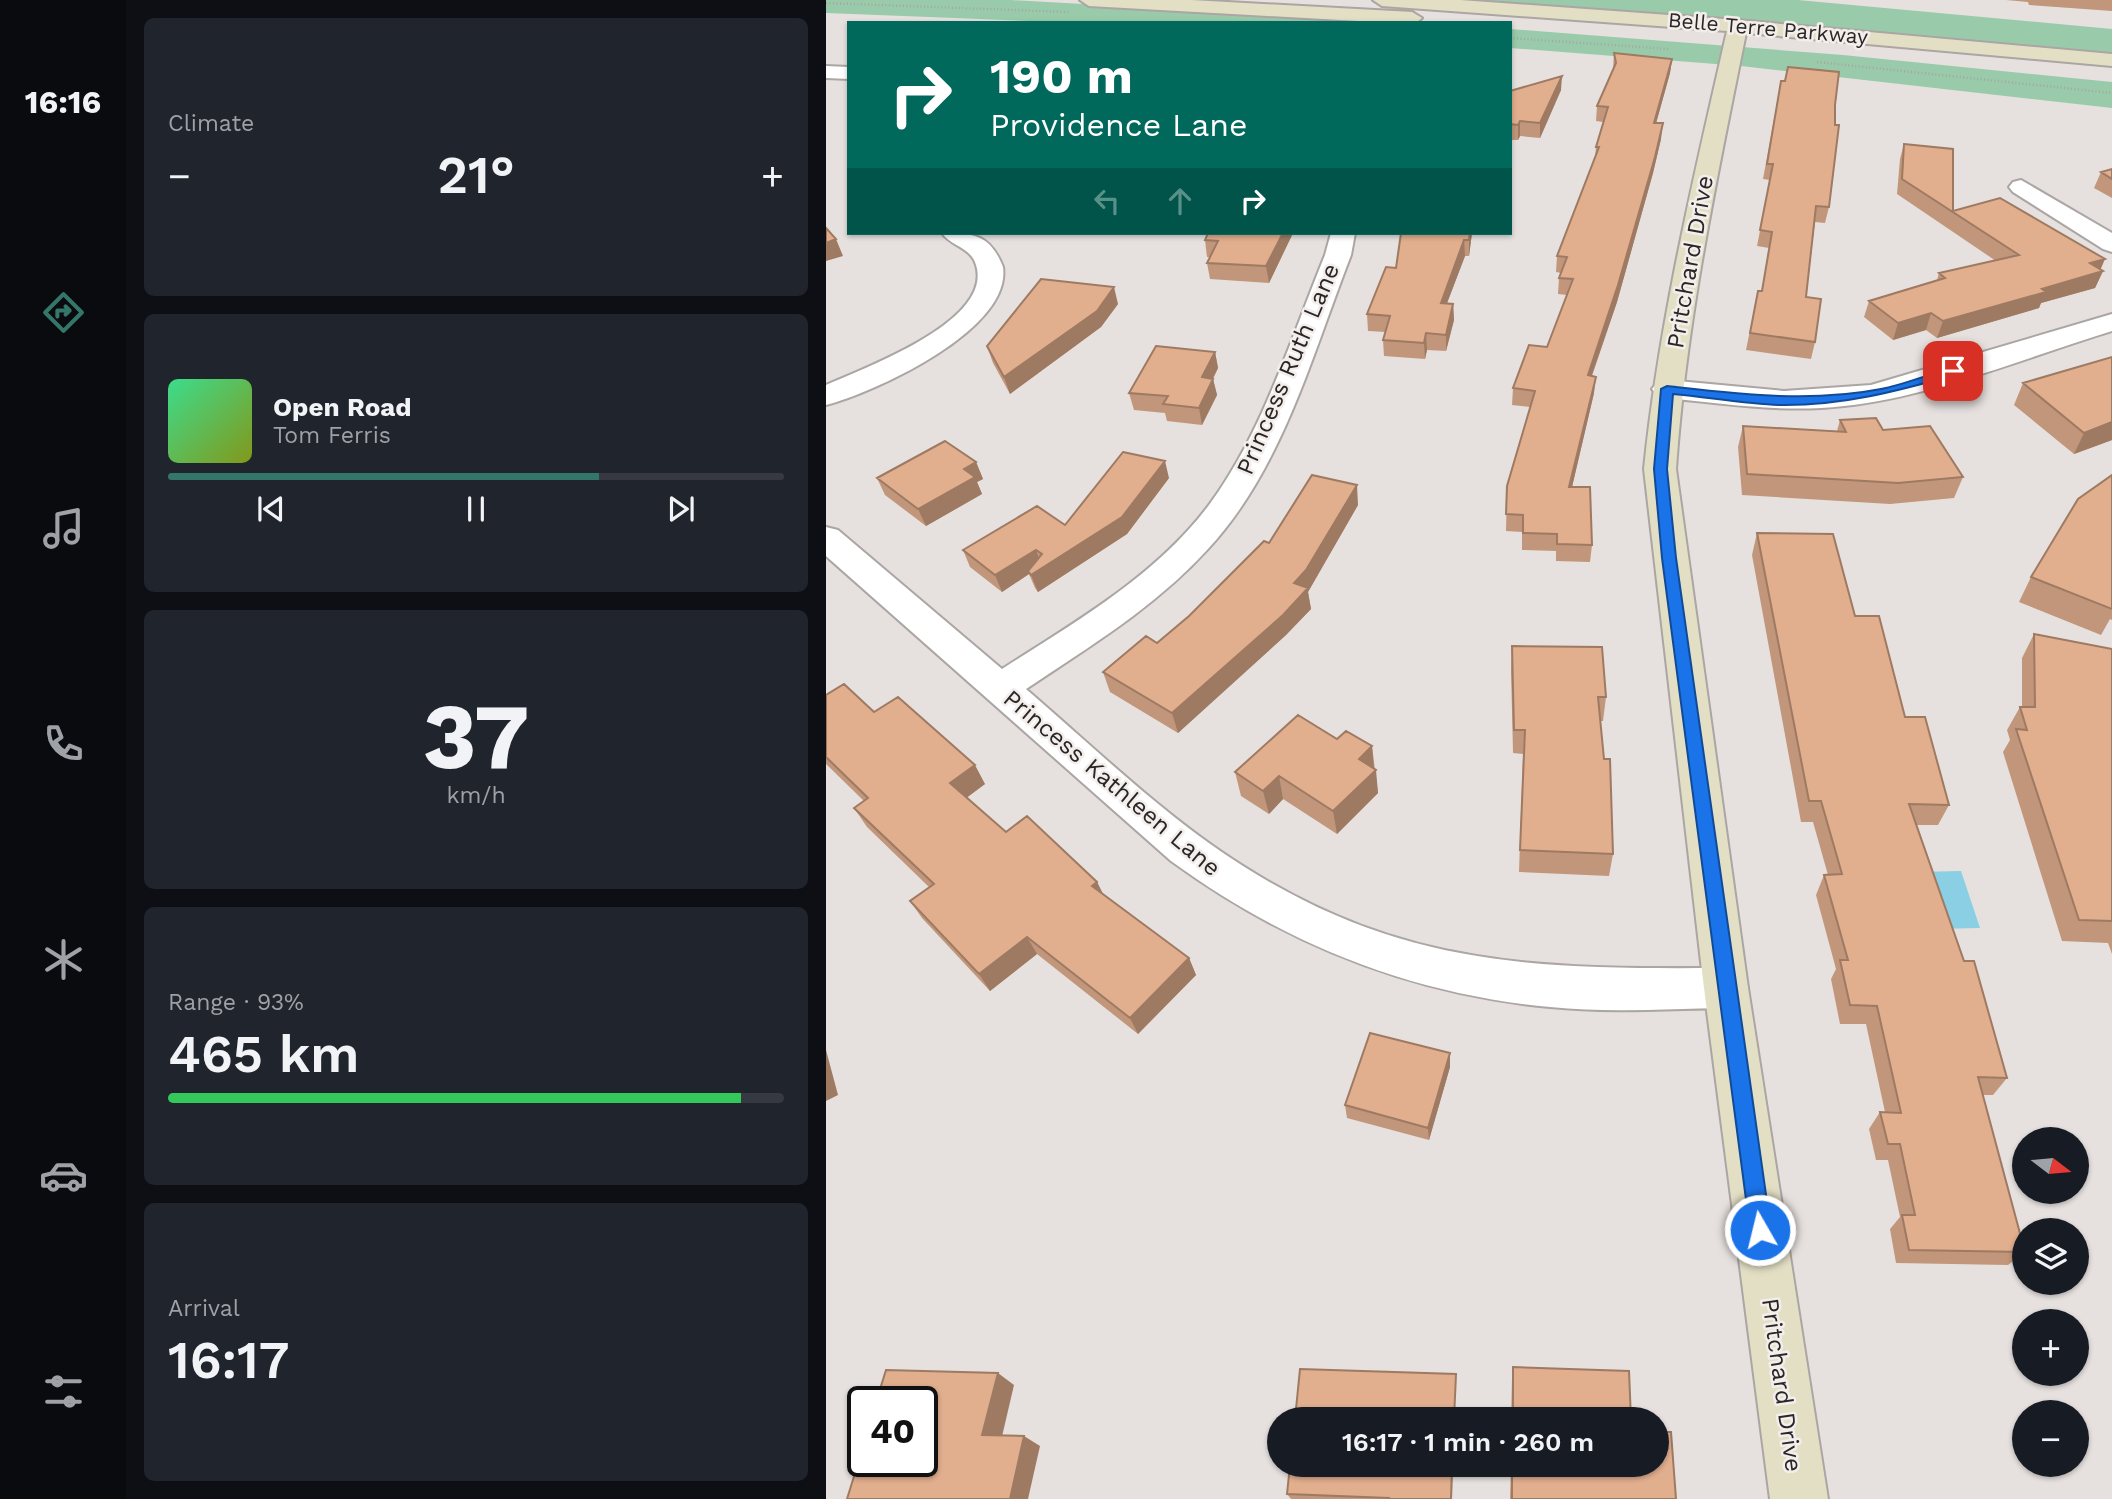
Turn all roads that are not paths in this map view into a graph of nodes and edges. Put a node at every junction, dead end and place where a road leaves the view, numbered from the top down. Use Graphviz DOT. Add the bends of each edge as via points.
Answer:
graph roads {
  1 [pos="1382,0"];
  2 [pos="1084,6"];
  3 [pos="1433,21"];
  4 [pos="1512,25"];
  5 [pos="1736,34"];
  6 [pos="2112,60"];
  7 [pos="826,72"];
  8 [pos="847,73"];
  9 [pos="2112,78"];
  10 [pos="2021,187"];
  11 [pos="957,235"];
  12 [pos="1343,235"];
  13 [pos="2112,244"];
  14 [pos="2112,322"];
  15 [pos="1667,389"];
  16 [pos="826,396"];
  17 [pos="826,538"];
  18 [pos="1000,688"];
  19 [pos="1726,988"];
  20 [pos="1799,1499"];
  1 -- 5 [label="main road, Belle Terre Parkway"];
  2 -- 3 [label="main road"];
  4 -- 5 [label="main road, Belle Terre Parkway"];
  5 -- 6 [label="main road, Belle Terre Parkway"];
  5 -- 9 [label="main road, Belle Terre Parkway"];
  5 -- 15 [label="main road, Pritchard Drive"];
  7 -- 8 [label="street"];
  10 -- 13 [label="street"];
  11 -- 16 [label="street" via="976,246 991,270 989,289 979,309 937,341"];
  12 -- 18 [label="street, Princess Ruth Lane" via="1262,440 1213,523 1142,591"];
  14 -- 15 [label="street" via="1866,395 1777,401"];
  15 -- 19 [label="main road, Pritchard Drive" via="1660,442 1663,498"];
  17 -- 18 [label="street, Princess Kathleen Lane"];
  18 -- 19 [label="street, Princess Kathleen Lane" via="1218,874 1279,912 1337,939 1444,970 1549,987"];
  19 -- 20 [label="main road, Pritchard Drive"];
}
